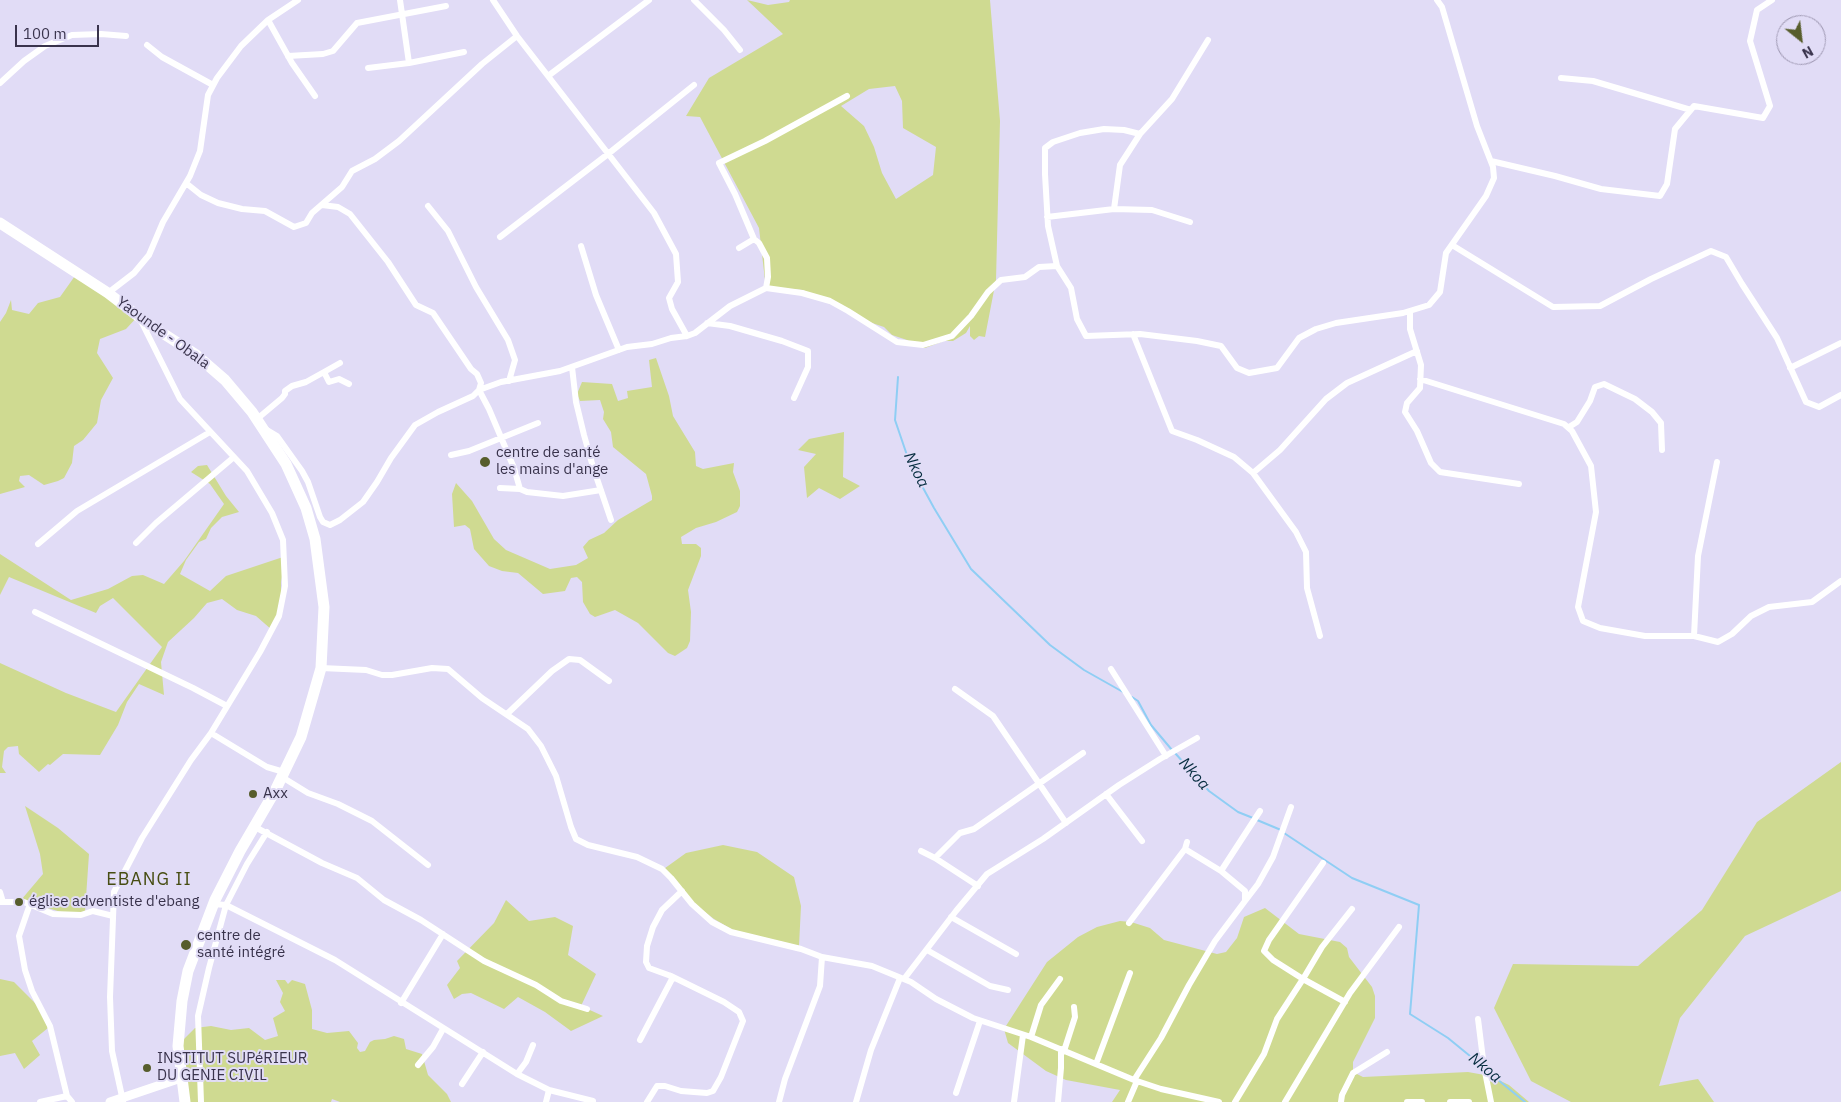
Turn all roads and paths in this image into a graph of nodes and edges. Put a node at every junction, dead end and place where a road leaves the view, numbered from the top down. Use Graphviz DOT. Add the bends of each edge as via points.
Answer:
graph roads {
  1 [pos="298,0"];
  2 [pos="400,0"];
  3 [pos="493,0"];
  4 [pos="648,0"];
  5 [pos="694,0"];
  6 [pos="1437,0"];
  7 [pos="1772,0"];
  8 [pos="446,6"];
  9 [pos="403,14"];
  10 [pos="268,20"];
  11 [pos="126,36"];
  12 [pos="517,36"];
  13 [pos="1208,40"];
  14 [pos="147,45"];
  15 [pos="740,50"];
  16 [pos="464,52"];
  17 [pos="288,56"];
  18 [pos="409,63"];
  19 [pos="368,68"];
  20 [pos="548,76"];
  21 [pos="1561,78"];
  22 [pos="0,83"];
  23 [pos="213,85"];
  24 [pos="694,85"];
  25 [pos="315,96"];
  26 [pos="847,96"];
  27 [pos="1691,110"];
  28 [pos="1140,134"];
  29 [pos="608,154"];
  30 [pos="1491,161"];
  31 [pos="186,183"];
  32 [pos="322,205"];
  33 [pos="428,206"];
  34 [pos="1114,209"];
  35 [pos="1048,217"];
  36 [pos="1190,222"];
  37 [pos="0,223"];
  38 [pos="500,237"];
  39 [pos="754,239"];
  40 [pos="1452,245"];
  41 [pos="581,246"];
  42 [pos="739,248"];
  43 [pos="1057,266"];
  44 [pos="766,288"];
  45 [pos="108,293"];
  46 [pos="1410,311"];
  47 [pos="140,317"];
  48 [pos="707,323"];
  49 [pos="1133,334"];
  50 [pos="687,336"];
  51 [pos="1841,343"];
  52 [pos="619,350"];
  53 [pos="1416,351"];
  54 [pos="340,363"];
  55 [pos="572,367"];
  56 [pos="1790,368"];
  57 [pos="324,372"];
  58 [pos="1420,379"];
  59 [pos="509,381"];
  60 [pos="349,384"];
  61 [pos="479,390"];
  62 [pos="1841,395"];
  63 [pos="794,398"];
  64 [pos="260,423"];
  65 [pos="538,423"];
  66 [pos="1568,427"];
  67 [pos="210,432"];
  68 [pos="501,438"];
  69 [pos="1662,450"];
  70 [pos="451,455"];
  71 [pos="234,457"];
  72 [pos="1717,462"];
  73 [pos="1253,473"];
  74 [pos="1519,484"];
  75 [pos="500,488"];
  76 [pos="520,489"];
  77 [pos="601,490"];
  78 [pos="611,520"];
  79 [pos="136,543"];
  80 [pos="38,544"];
  81 [pos="1841,581"];
  82 [pos="35,612"];
  83 [pos="1320,636"];
  84 [pos="1694,636"];
  85 [pos="321,668"];
  86 [pos="1111,669"];
  87 [pos="609,680"];
  88 [pos="955,689"];
  89 [pos="227,706"];
  90 [pos="507,714"];
  91 [pos="211,733"];
  92 [pos="1197,738"];
  93 [pos="1083,753"];
  94 [pos="1166,756"];
  95 [pos="283,775"];
  96 [pos="1040,784"];
  97 [pos="1106,794"];
  98 [pos="1291,807"];
  99 [pos="1260,811"];
  100 [pos="1066,823"];
  101 [pos="255,827"];
  102 [pos="267,832"];
  103 [pos="1142,841"];
  104 [pos="921,851"];
  105 [pos="935,858"];
  106 [pos="1323,863"];
  107 [pos="428,865"];
  108 [pos="1221,871"];
  109 [pos="978,886"];
  110 [pos="682,891"];
  111 [pos="0,892"];
  112 [pos="1245,901"];
  113 [pos="1,902"];
  114 [pos="30,904"];
  115 [pos="213,904"];
  116 [pos="226,905"];
  117 [pos="1352,909"];
  118 [pos="113,916"];
  119 [pos="951,918"];
  120 [pos="1129,923"];
  121 [pos="1399,927"];
  122 [pos="443,934"];
  123 [pos="927,950"];
  124 [pos="1016,954"];
  125 [pos="822,957"];
  126 [pos="1130,972"];
  127 [pos="670,976"];
  128 [pos="902,979"];
  129 [pos="1060,979"];
  130 [pos="1303,979"];
  131 [pos="1008,990"];
  132 [pos="1345,1002"];
  133 [pos="402,1003"];
  134 [pos="1074,1007"];
  135 [pos="587,1009"];
  136 [pos="1478,1019"];
  137 [pos="980,1021"];
  138 [pos="443,1029"];
  139 [pos="1023,1035"];
  140 [pos="1031,1037"];
  141 [pos="640,1040"];
  142 [pos="533,1045"];
  143 [pos="1062,1050"];
  144 [pos="484,1052"];
  145 [pos="1387,1052"];
  146 [pos="1096,1064"];
  147 [pos="418,1065"];
  148 [pos="517,1074"];
  149 [pos="181,1078"];
  150 [pos="1136,1080"];
  151 [pos="462,1084"];
  152 [pos="549,1090"];
  153 [pos="956,1093"];
  154 [pos="67,1096"];
  155 [pos="122,1100"];
  156 [pos="593,1101"];
  157 [pos="40,1102"];
  158 [pos="72,1102"];
  159 [pos="110,1102"];
  160 [pos="185,1102"];
  161 [pos="201,1102"];
  162 [pos="546,1102"];
  163 [pos="647,1102"];
  164 [pos="779,1102"];
  165 [pos="856,1102"];
  166 [pos="1014,1102"];
  167 [pos="1058,1102"];
  168 [pos="1128,1102"];
  169 [pos="1219,1102"];
  170 [pos="1235,1102"];
  171 [pos="1285,1102"];
  172 [pos="1341,1102"];
  173 [pos="1407,1102"];
  174 [pos="1422,1102"];
  175 [pos="1450,1102"];
  176 [pos="1469,1102"];
  177 [pos="1491,1102"];
  1 -- 10 [label="street"];
  2 -- 9 [label="street"];
  3 -- 12 [label="street"];
  4 -- 20 [label="street"];
  5 -- 15 [label="street"];
  6 -- 30 [label="street" via="1442,7 1477,126"];
  7 -- 27 [label="street" via="1757,10 1750,41 1770,106 1763,118 1694,106"];
  8 -- 9 [label="street"];
  9 -- 17 [label="street" via="357,23 333,51"];
  9 -- 18 [label="street"];
  10 -- 17 [label="street"];
  10 -- 23 [label="street" via="241,46"];
  11 -- 22 [label="street" via="72,35 45,46"];
  12 -- 20 [label="street"];
  12 -- 32 [label="street" via="399,141 352,171 342,187"];
  13 -- 28 [label="street" via="1172,99"];
  14 -- 23 [label="street"];
  16 -- 18 [label="street"];
  17 -- 25 [label="street"];
  18 -- 19 [label="street"];
  20 -- 29 [label="street"];
  21 -- 27 [label="street" via="1593,81"];
  23 -- 31 [label="street" via="208,96 200,151"];
  24 -- 29 [label="street"];
  26 -- 39 [label="street" via="719,163"];
  27 -- 30 [label="street" via="1675,129 1667,184 1660,196 1601,189"];
  28 -- 34 [label="street" via="1120,165"];
  28 -- 35 [label="street" via="1104,129 1080,133 1045,148"];
  29 -- 38 [label="street"];
  29 -- 50 [label="street" via="654,213 676,254 678,282 669,298"];
  30 -- 40 [label="street" via="1494,178 1486,196"];
  31 -- 32 [label="street" via="218,203 265,211 294,227 306,223"];
  31 -- 45 [label="street" via="163,222 149,255 134,273"];
  32 -- 61 [label="street" via="338,207 350,214 388,262 416,305 433,313 477,374 481,383"];
  33 -- 59 [label="street" via="448,231 508,340 515,360"];
  34 -- 35 [label="street"];
  34 -- 36 [label="street" via="1152,210"];
  35 -- 43 [label="street"];
  37 -- 45 [label="highway, Yaounde - Obala"];
  39 -- 42 [label="street"];
  39 -- 44 [label="street" via="767,258"];
  40 -- 46 [label="street" via="1446,253 1440,292 1430,305"];
  40 -- 56 [label="street" via="1553,307 1600,306 1711,250 1726,257 1777,338"];
  41 -- 52 [label="street"];
  43 -- 44 [label="street" via="1039,267 1025,277 1001,280 952,336 923,345 897,342 830,301 802,292"];
  43 -- 49 [label="street" via="1071,288 1077,319 1086,336"];
  44 -- 48 [label="street" via="730,306"];
  45 -- 47 [label="highway, Yaounde - Obala"];
  46 -- 49 [label="street" via="1336,322 1316,329 1299,338 1277,368 1249,373 1237,368 1221,346"];
  46 -- 53 [label="street" via="1410,329"];
  47 -- 64 [label="highway, Yaounde - Obala" via="195,354 225,380"];
  47 -- 67 [label="street" via="180,399"];
  48 -- 50 [label="street"];
  48 -- 63 [label="street" via="782,340 808,351 808,367"];
  49 -- 73 [label="street" via="1172,431 1234,457"];
  50 -- 52 [label="street"];
  51 -- 56 [label="street"];
  52 -- 55 [label="street"];
  53 -- 58 [label="street" via="1421,365"];
  53 -- 73 [label="street" via="1347,382"];
  54 -- 57 [label="street"];
  55 -- 59 [label="street"];
  55 -- 77 [label="street" via="576,402"];
  56 -- 62 [label="street" via="1806,402 1819,407"];
  57 -- 60 [label="street" via="329,382 339,379"];
  57 -- 64 [label="street" via="285,391"];
  58 -- 66 [label="street"];
  58 -- 74 [label="street" via="1420,388 1407,403 1405,412 1431,463 1440,472"];
  59 -- 61 [label="street"];
  61 -- 64 [label="street" via="415,425 363,502 330,525 320,517 302,471 277,436"];
  61 -- 68 [label="street"];
  64 -- 85 [label="highway, Yaounde - Obala" via="286,464 306,508 315,539 324,607"];
  65 -- 68 [label="street"];
  66 -- 69 [label="street" via="1577,422 1595,387 1604,384 1635,399 1652,412 1661,423"];
  66 -- 84 [label="street" via="1591,466 1596,512 1578,607 1583,621 1600,628 1645,636"];
  67 -- 71 [label="street"];
  67 -- 80 [label="street" via="77,511"];
  68 -- 70 [label="street"];
  68 -- 76 [label="street"];
  71 -- 79 [label="street" via="156,522"];
  71 -- 89 [label="street" via="247,471 272,513 283,540 285,586 279,616"];
  72 -- 84 [label="street" via="1698,556"];
  73 -- 83 [label="street" via="1296,532 1306,552 1307,588"];
  75 -- 76 [label="street"];
  76 -- 77 [label="street" via="563,496"];
  77 -- 78 [label="street"];
  81 -- 84 [label="street" via="1812,602 1769,607 1751,616 1718,642"];
  82 -- 89 [label="street"];
  85 -- 90 [label="street" via="366,670 392,676 447,668 482,698"];
  85 -- 95 [label="highway, Yaounde - Obala" via="301,737"];
  86 -- 94 [label="street"];
  87 -- 90 [label="street" via="580,660 569,659 552,670"];
  88 -- 96 [label="street" via="994,716"];
  89 -- 91 [label="street"];
  90 -- 110 [label="street" via="528,729 541,746 556,776 576,839 637,857 662,869"];
  91 -- 95 [label="street"];
  91 -- 118 [label="street" via="142,838 114,892"];
  92 -- 94 [label="street"];
  93 -- 96 [label="street"];
  94 -- 97 [label="street"];
  95 -- 101 [label="highway, Yaounde - Obala"];
  95 -- 107 [label="street" via="308,793 372,821"];
  96 -- 100 [label="street"];
  96 -- 105 [label="street" via="974,829 960,833"];
  97 -- 100 [label="street"];
  97 -- 103 [label="street"];
  98 -- 112 [label="street" via="1273,857"];
  99 -- 108 [label="street"];
  100 -- 109 [label="street" via="987,874"];
  101 -- 102 [label="street"];
  101 -- 115 [label="highway, Yaounde - Obala"];
  102 -- 116 [label="street"];
  102 -- 122 [label="street" via="357,878 384,900"];
  104 -- 105 [label="street"];
  105 -- 109 [label="street"];
  106 -- 130 [label="street" via="1268,940 1264,951"];
  108 -- 112 [label="street" via="1245,890"];
  108 -- 120 [label="street" via="1186,845"];
  109 -- 119 [label="street"];
  110 -- 125 [label="street" via="712,922 731,932"];
  110 -- 127 [label="street" via="662,910 653,926 646,954 649,968"];
  111 -- 113 [label="street"];
  112 -- 150 [label="street" via="1188,985"];
  113 -- 114 [label="street"];
  114 -- 118 [label="street" via="54,914 81,915 93,911"];
  114 -- 154 [label="street" via="18,936 32,991 50,1026"];
  115 -- 116 [label="street"];
  115 -- 149 [label="highway, Yaounde - Obala" via="188,970 178,1046"];
  116 -- 133 [label="street" via="334,960"];
  116 -- 161 [label="street" via="198,1016"];
  117 -- 130 [label="street" via="1322,947"];
  118 -- 155 [label="street" via="112,1051"];
  119 -- 123 [label="street"];
  119 -- 124 [label="street"];
  121 -- 132 [label="street"];
  122 -- 133 [label="street"];
  122 -- 135 [label="street" via="484,961 536,985 561,1001"];
  123 -- 128 [label="street"];
  123 -- 131 [label="street" via="990,986"];
  125 -- 128 [label="street" via="872,966"];
  125 -- 164 [label="street" via="820,986"];
  126 -- 146 [label="street"];
  127 -- 141 [label="street" via="672,979"];
  127 -- 163 [label="street" via="724,1002 739,1012 743,1021 713,1091 681,1091 656,1086"];
  128 -- 137 [label="street"];
  128 -- 165 [label="street" via="871,1050"];
  129 -- 140 [label="street" via="1041,1005"];
  130 -- 132 [label="street"];
  130 -- 170 [label="street" via="1276,1019 1264,1054"];
  132 -- 171 [label="street"];
  133 -- 138 [label="street"];
  134 -- 143 [label="street" via="1075,1017"];
  136 -- 177 [label="street"];
  137 -- 139 [label="street"];
  137 -- 153 [label="street"];
  138 -- 144 [label="street"];
  138 -- 147 [label="street"];
  139 -- 140 [label="street"];
  139 -- 166 [label="street"];
  140 -- 143 [label="street"];
  142 -- 148 [label="street"];
  143 -- 146 [label="street"];
  143 -- 167 [label="street"];
  144 -- 148 [label="street"];
  144 -- 151 [label="street"];
  145 -- 172 [label="street" via="1353,1073"];
  146 -- 150 [label="street"];
  148 -- 152 [label="street"];
  149 -- 155 [label="street"];
  149 -- 160 [label="highway, Yaounde - Obala"];
  150 -- 168 [label="street"];
  150 -- 169 [label="street"];
  152 -- 156 [label="street"];
  152 -- 162 [label="street"];
  154 -- 157 [label="street"];
  154 -- 158 [label="street"];
  155 -- 159 [label="street"];
  173 -- 174 [label="street"];
  175 -- 176 [label="street"];
}
